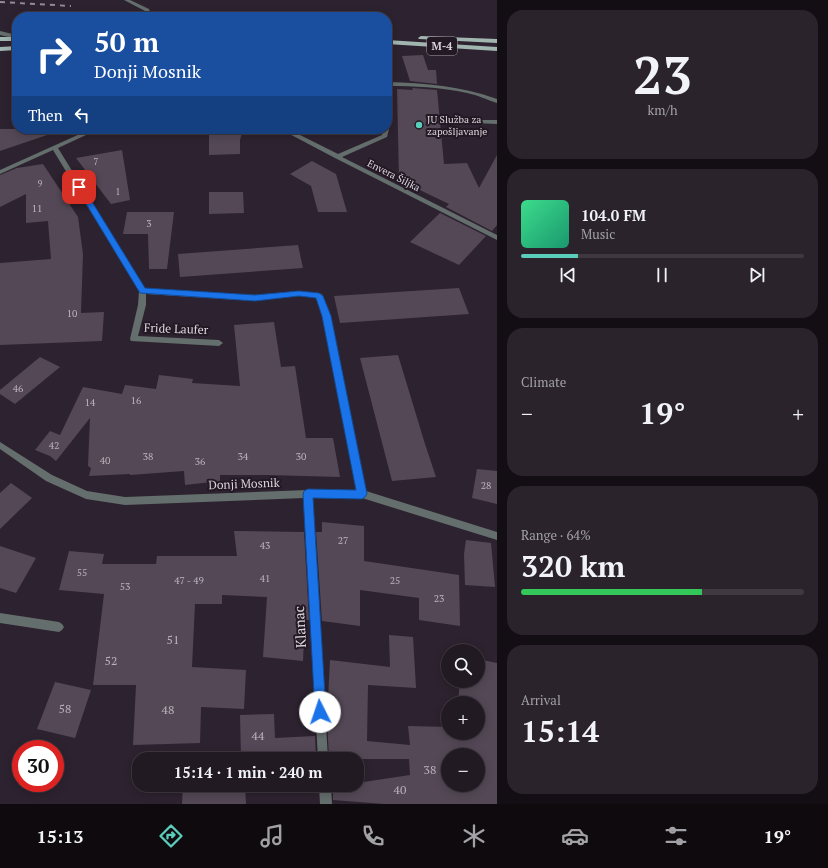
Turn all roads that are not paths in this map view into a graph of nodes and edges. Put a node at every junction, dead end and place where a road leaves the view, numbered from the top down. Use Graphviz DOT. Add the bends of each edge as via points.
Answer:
graph roads {
  1 [pos="126,0"];
  2 [pos="148,12"];
  3 [pos="0,33"];
  4 [pos="392,36"];
  5 [pos="12,37"];
  6 [pos="12,38"];
  7 [pos="0,39"];
  8 [pos="497,41"];
  9 [pos="392,42"];
  10 [pos="12,48"];
  11 [pos="0,49"];
  12 [pos="497,49"];
  13 [pos="392,84"];
  14 [pos="497,101"];
  15 [pos="476,122"];
  16 [pos="497,122"];
  17 [pos="85,134"];
  18 [pos="293,134"];
  19 [pos="385,134"];
  20 [pos="55,148"];
  21 [pos="337,157"];
  22 [pos="0,172"];
  23 [pos="497,238"];
  24 [pos="143,291"];
  25 [pos="219,343"];
  26 [pos="0,445"];
  27 [pos="308,494"];
  28 [pos="362,494"];
  29 [pos="497,536"];
  30 [pos="0,618"];
  31 [pos="59,627"];
  32 [pos="323,752"];
  33 [pos="325,792"];
  34 [pos="326,804"];
  1 -- 2 [label="street"];
  3 -- 5 [label="street"];
  4 -- 8 [label="main road, M-4"];
  6 -- 7 [label="main road"];
  9 -- 12 [label="main road, M-4"];
  10 -- 11 [label="main road"];
  13 -- 14 [label="street" via="437,85 481,94"];
  15 -- 16 [label="street"];
  17 -- 20 [label="street"];
  18 -- 21 [label="street, Envera Šiljka"];
  19 -- 21 [label="street"];
  20 -- 22 [label="street"];
  20 -- 24 [label="street"];
  21 -- 23 [label="street, Envera Šiljka"];
  24 -- 25 [label="street, Fride Laufer" via="134,339"];
  24 -- 28 [label="street" via="255,298 299,293 319,296 326,316"];
  26 -- 27 [label="street, Donji Mosnik" via="49,478 86,496 125,501"];
  27 -- 28 [label="street, Donji Mosnik"];
  27 -- 32 [label="street, Klanac"];
  28 -- 29 [label="street, Donji Mosnik"];
  30 -- 31 [label="street"];
  33 -- 34 [label="street"];
}
